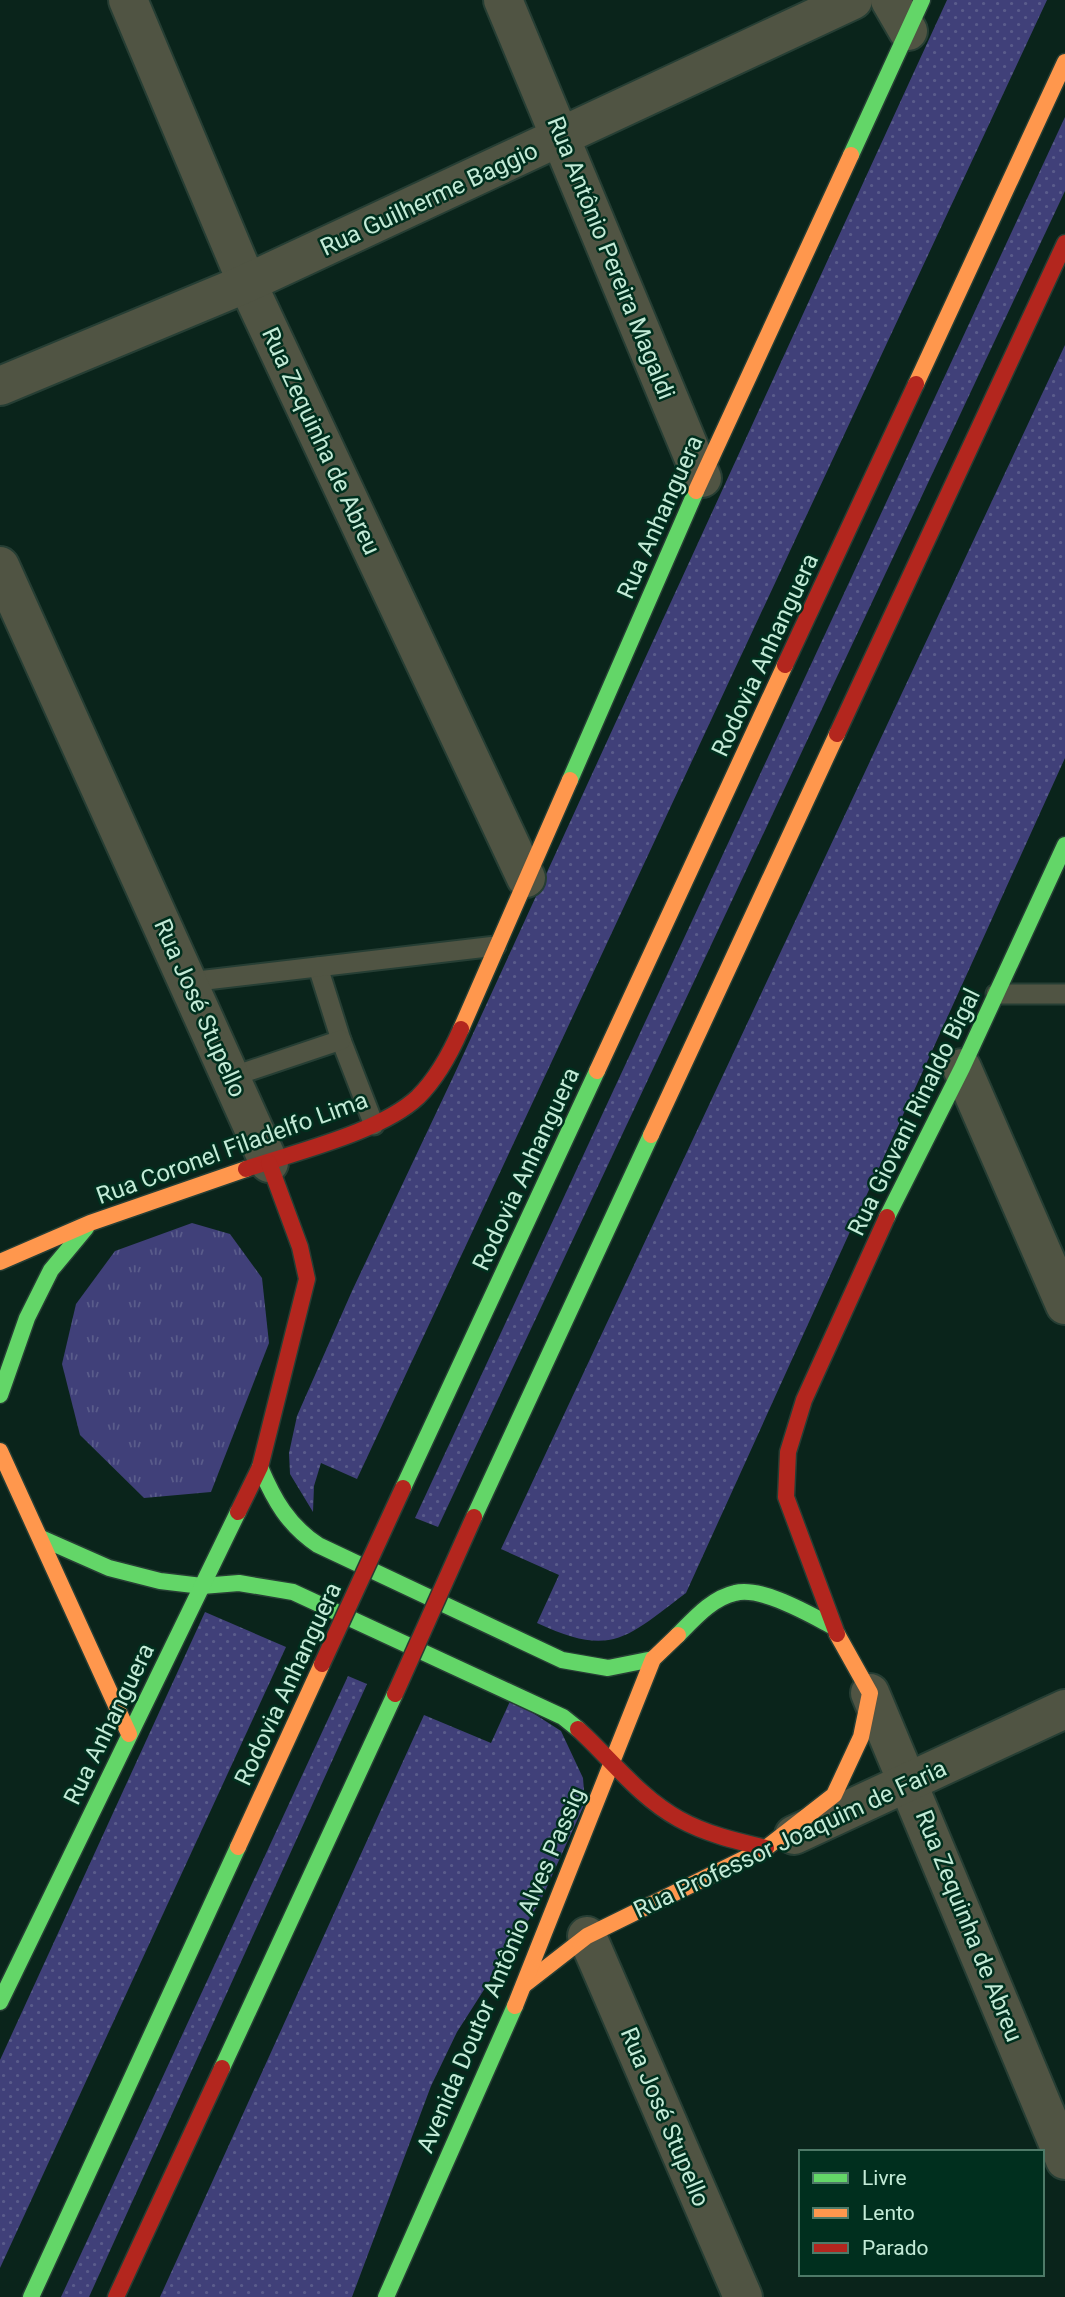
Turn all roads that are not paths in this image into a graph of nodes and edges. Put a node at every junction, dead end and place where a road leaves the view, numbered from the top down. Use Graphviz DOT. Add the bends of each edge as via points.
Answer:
graph roads {
  1 [pos="128,0"];
  2 [pos="503,0"];
  3 [pos="853,0"];
  4 [pos="907,10"];
  5 [pos="1065,62"];
  6 [pos="562,137"];
  7 [pos="1065,243"];
  8 [pos="247,283"];
  9 [pos="0,386"];
  10 [pos="702,478"];
  11 [pos="0,566"];
  12 [pos="1065,845"];
  13 [pos="526,878"];
  14 [pos="496,946"];
  15 [pos="318,967"];
  16 [pos="189,982"];
  17 [pos="996,993"];
  18 [pos="1065,994"];
  19 [pos="341,1040"];
  20 [pos="449,1056"];
  21 [pos="962,1068"];
  22 [pos="231,1077"];
  23 [pos="374,1125"];
  24 [pos="270,1163"];
  25 [pos="90,1223"];
  26 [pos="0,1262"];
  27 [pos="1065,1305"];
  28 [pos="0,1395"];
  29 [pos="804,1400"];
  30 [pos="0,1451"];
  31 [pos="260,1467"];
  32 [pos="41,1538"];
  33 [pos="202,1586"];
  34 [pos="832,1626"];
  35 [pos="653,1659"];
  36 [pos="870,1693"];
  37 [pos="1065,1709"];
  38 [pos="129,1734"];
  39 [pos="613,1760"];
  40 [pos="910,1783"];
  41 [pos="766,1848"];
  42 [pos="587,1936"];
  43 [pos="524,1985"];
  44 [pos="0,2002"];
  45 [pos="1065,2160"];
  46 [pos="32,2297"];
  47 [pos="116,2297"];
  48 [pos="386,2297"];
  49 [pos="743,2297"];
  1 -- 8 [label="street, Rua Zequinha de Abreu"];
  2 -- 6 [label="street, Rua Antônio Pereira Magaldi"];
  3 -- 6 [label="street, Rua Guilherme Baggio"];
  4 -- 10 [label="main road, Rua Anhanguera"];
  5 -- 46 [label="main road, Rodovia Anhanguera, bridge"];
  6 -- 8 [label="street, Rua Guilherme Baggio"];
  6 -- 10 [label="street, Rua Antônio Pereira Magaldi"];
  7 -- 47 [label="main road, bridge"];
  8 -- 9 [label="street, Rua Guilherme Baggio"];
  8 -- 13 [label="street, Rua Zequinha de Abreu"];
  10 -- 13 [label="main road, Rua Anhanguera"];
  11 -- 16 [label="street, Rua José Stupello"];
  12 -- 17 [label="main road, Rua Giovani Rinaldo Bigal"];
  13 -- 14 [label="main road, Rua Anhanguera"];
  14 -- 15 [label="lane"];
  14 -- 20 [label="main road, Rua Anhanguera"];
  15 -- 16 [label="lane"];
  15 -- 19 [label="lane"];
  16 -- 22 [label="street, Rua José Stupello"];
  17 -- 18 [label="lane"];
  17 -- 21 [label="main road, Rua Giovani Rinaldo Bigal"];
  19 -- 22 [label="lane"];
  19 -- 23 [label="lane"];
  20 -- 23 [label="main road, Rua Coronel Filadelfo Lima" via="418,1097"];
  21 -- 27 [label="street"];
  21 -- 29 [label="main road, Rua Giovani Rinaldo Bigal" via="882,1227"];
  22 -- 24 [label="street, Rua José Stupello"];
  23 -- 24 [label="main road, Rua Coronel Filadelfo Lima"];
  24 -- 25 [label="main road, Rua Coronel Filadelfo Lima"];
  24 -- 31 [label="main road, Rua José Stupello" via="307,1279"];
  25 -- 26 [label="main road, Rua Coronel Filadelfo Lima"];
  25 -- 28 [label="main road, Rua Coronel Filadelfo Lima" via="51,1270 27,1318"];
  29 -- 34 [label="main road, Rua Zequinha de Abreu" via="788,1452 786,1497"];
  30 -- 32 [label="main road"];
  31 -- 33 [label="main road, Rua Anhanguera"];
  31 -- 35 [label="main road" via="275,1504 296,1531 318,1545 562,1661 588,1669 619,1669"];
  32 -- 33 [label="main road" via="109,1568"];
  32 -- 38 [label="main road"];
  33 -- 38 [label="main road, Rua Anhanguera"];
  33 -- 39 [label="main road" via="239,1583 293,1592 563,1717"];
  34 -- 35 [label="main road" via="779,1599 736,1592 706,1608"];
  34 -- 36 [label="main road, Rua Zequinha de Abreu"];
  35 -- 39 [label="main road, Avenida Doutor Antônio Alves Passig"];
  36 -- 40 [label="street, Rua Zequinha de Abreu"];
  36 -- 41 [label="main road" via="861,1737 834,1795"];
  37 -- 40 [label="street, Rua Professor Joaquim de Faria"];
  38 -- 44 [label="main road, Rua Anhanguera"];
  39 -- 41 [label="main road" via="664,1810 691,1827"];
  39 -- 43 [label="main road, Avenida Doutor Antônio Alves Passig"];
  40 -- 41 [label="street, Rua Professor Joaquim de Faria"];
  40 -- 45 [label="street, Rua Zequinha de Abreu"];
  41 -- 42 [label="main road, Rua Professor Joaquim de Faria"];
  42 -- 43 [label="main road, Rua Professor Joaquim de Faria"];
  42 -- 49 [label="street, Rua José Stupello"];
  43 -- 48 [label="main road, Avenida Doutor Antônio Alves Passig"];
}
